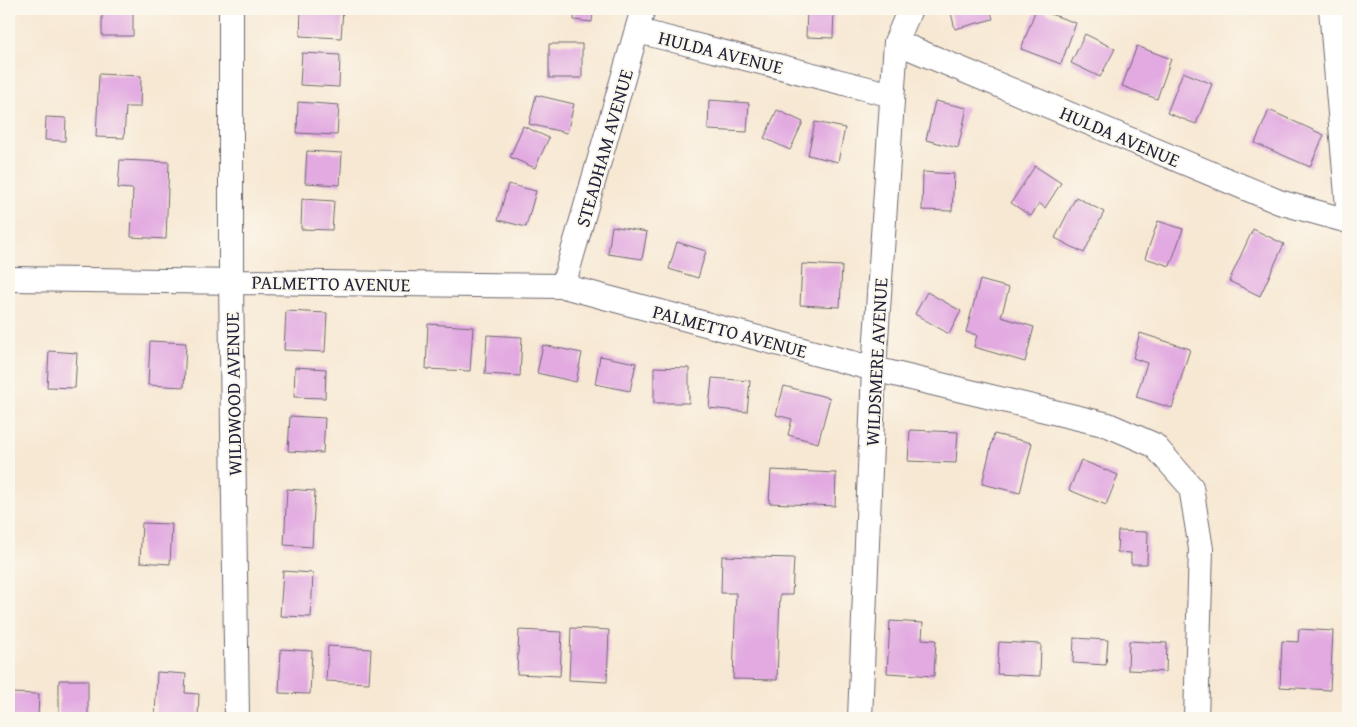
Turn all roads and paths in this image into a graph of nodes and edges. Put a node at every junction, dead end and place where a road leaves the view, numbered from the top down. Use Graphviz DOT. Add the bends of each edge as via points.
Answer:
graph roads {
  1 [pos="231,9"];
  2 [pos="910,9"];
  3 [pos="1331,9"];
  4 [pos="641,20"];
  5 [pos="896,42"];
  6 [pos="892,95"];
  7 [pos="1348,207"];
  8 [pos="1348,221"];
  9 [pos="9,279"];
  10 [pos="231,282"];
  11 [pos="563,286"];
  12 [pos="874,369"];
  13 [pos="237,718"];
  14 [pos="860,718"];
  15 [pos="1196,718"];
  1 -- 10 [label="street, WILDWOOD AVENUE"];
  2 -- 5 [label="street, WILDSMERE AVENUE"];
  3 -- 7 [label="street"];
  4 -- 6 [label="street, HULDA AVENUE"];
  4 -- 11 [label="street, STEADHAM AVENUE"];
  5 -- 6 [label="street, WILDSMERE AVENUE"];
  5 -- 8 [label="street, HULDA AVENUE" via="1279,202"];
  6 -- 12 [label="street, WILDSMERE AVENUE"];
  9 -- 10 [label="street, PALMETTO AVENUE"];
  10 -- 11 [label="street, PALMETTO AVENUE"];
  10 -- 13 [label="street, WILDWOOD AVENUE"];
  11 -- 12 [label="street, PALMETTO AVENUE"];
  12 -- 14 [label="street, WILDSMERE AVENUE"];
  12 -- 15 [label="street, PALMETTO AVENUE" via="1108,425 1154,445 1191,487 1201,549"];
}
